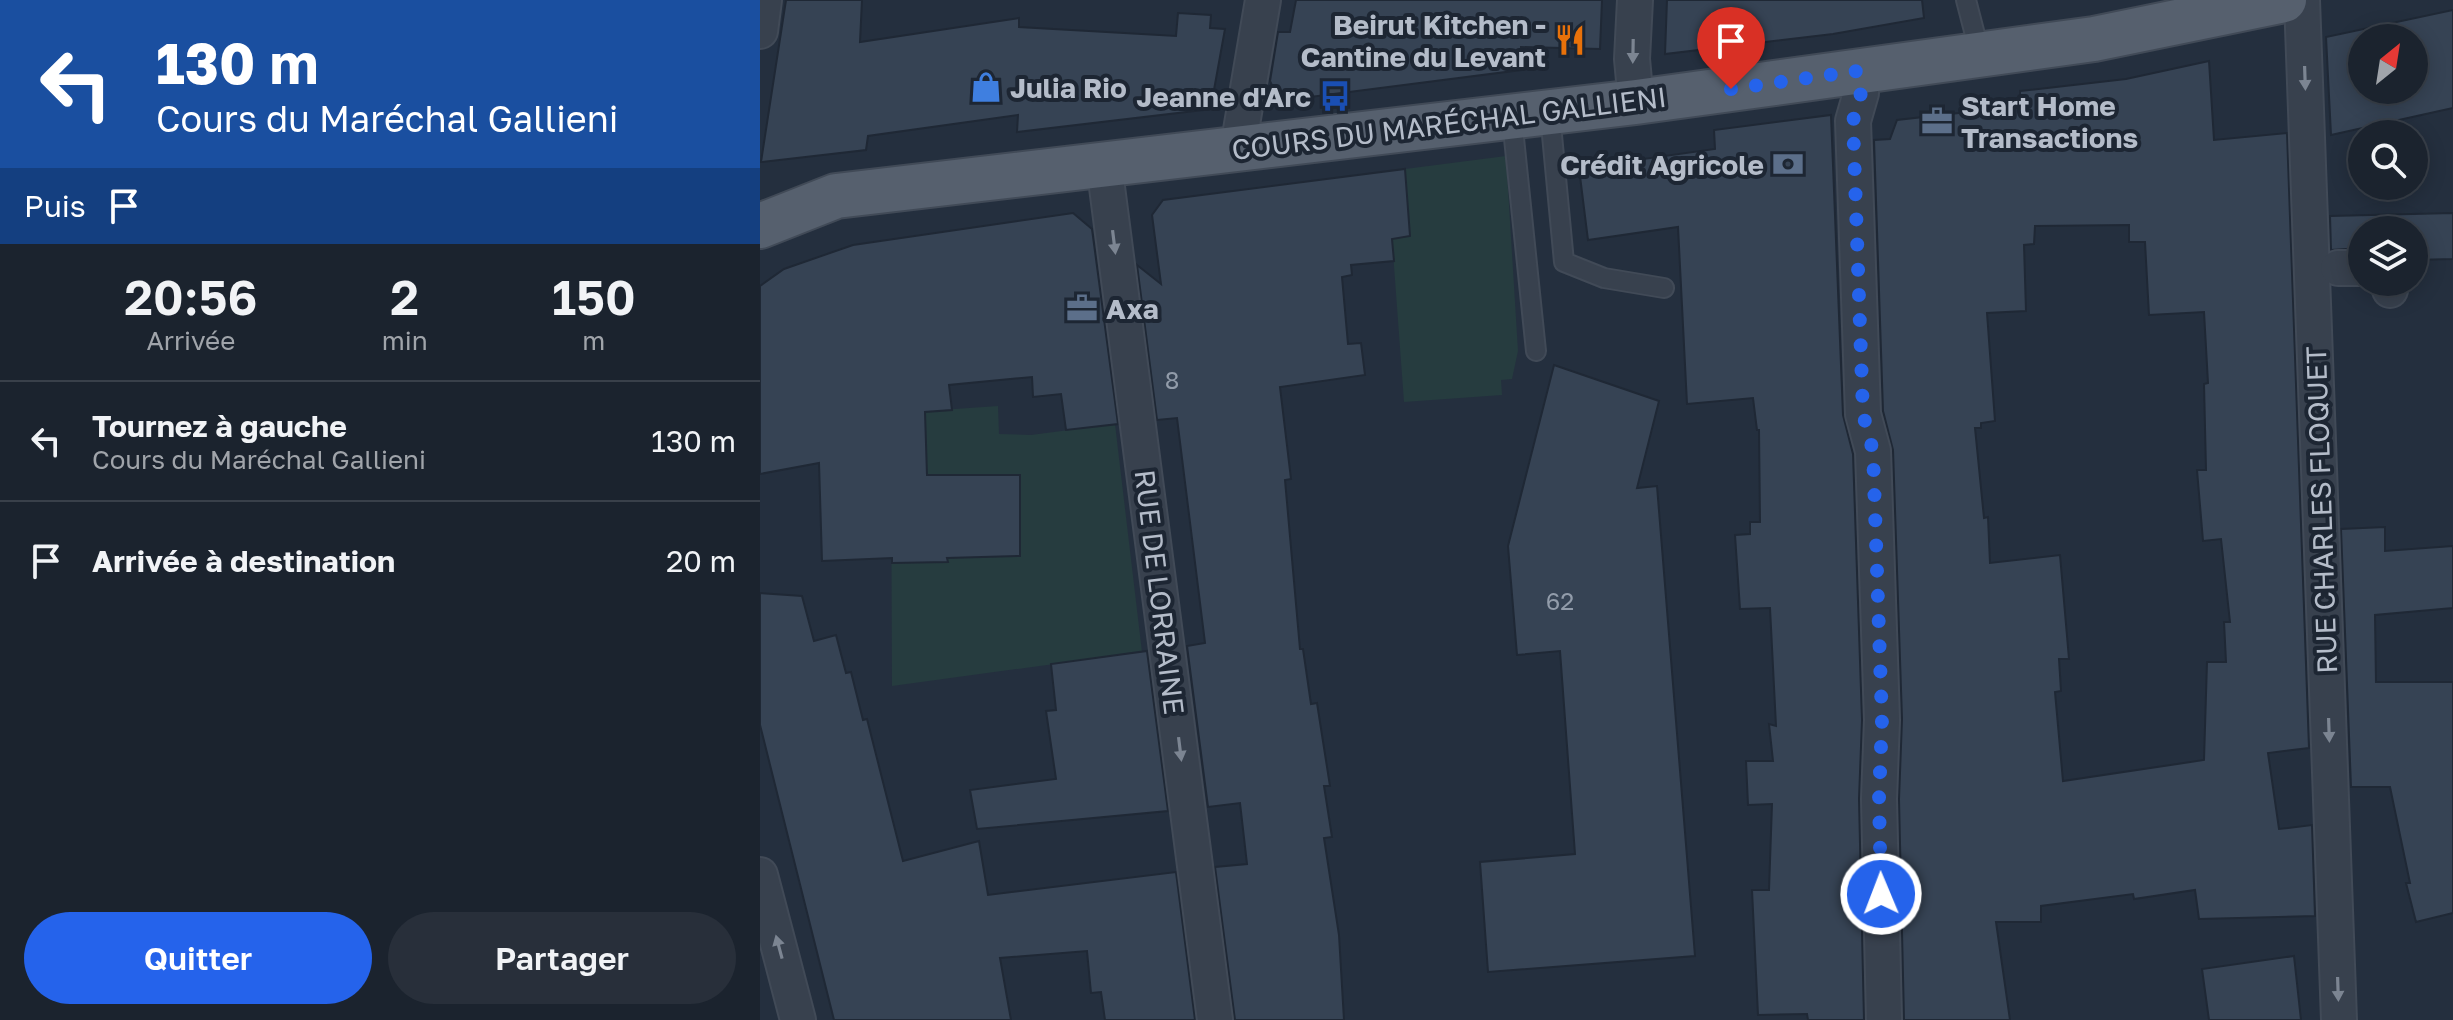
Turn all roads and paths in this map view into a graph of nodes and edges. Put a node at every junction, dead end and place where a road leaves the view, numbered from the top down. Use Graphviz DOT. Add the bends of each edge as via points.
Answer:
graph roads {
  1 [pos="764,0"];
  2 [pos="1263,0"];
  3 [pos="1635,0"];
  4 [pos="1966,0"];
  5 [pos="2284,0"];
  6 [pos="2302,0"];
  7 [pos="760,31"];
  8 [pos="1980,54"];
  9 [pos="1857,71"];
  10 [pos="1636,102"];
  11 [pos="1531,116"];
  12 [pos="1238,148"];
  13 [pos="1104,164"];
  14 [pos="761,222"];
  15 [pos="2337,268"];
  16 [pos="1664,288"];
  17 [pos="1536,351"];
  18 [pos="760,875"];
  19 [pos="798,1020"];
  20 [pos="1215,1020"];
  21 [pos="1884,1020"];
  22 [pos="2339,1020"];
  1 -- 7 [label="street"];
  2 -- 12 [label="street"];
  3 -- 10 [label="street, one-way"];
  4 -- 8 [label="lane"];
  5 -- 8 [label="main road, COURS DU MARÉCHAL GALLIENI" via="2094,39"];
  6 -- 15 [label="street, RUE CHARLES FLOQUET, one-way"];
  8 -- 9 [label="main road, COURS DU MARÉCHAL GALLIENI"];
  9 -- 10 [label="main road, COURS DU MARÉCHAL GALLIENI"];
  9 -- 21 [label="street" via="1861,93 1853,121 1862,398 1873,451 1882,720"];
  10 -- 11 [label="main road, COURS DU MARÉCHAL GALLIENI"];
  11 -- 12 [label="main road, COURS DU MARÉCHAL GALLIENI"];
  11 -- 16 [label="lane" via="1564,262 1604,278"];
  11 -- 17 [label="lane"];
  12 -- 13 [label="main road, COURS DU MARÉCHAL GALLIENI"];
  13 -- 14 [label="main road, COURS DU MARÉCHAL GALLIENI" via="836,196"];
  13 -- 20 [label="street, RUE DE LORRAINE, one-way"];
  15 -- 22 [label="street, RUE CHARLES FLOQUET, one-way"];
  19 -- 18 [label="street, one-way"];
}
